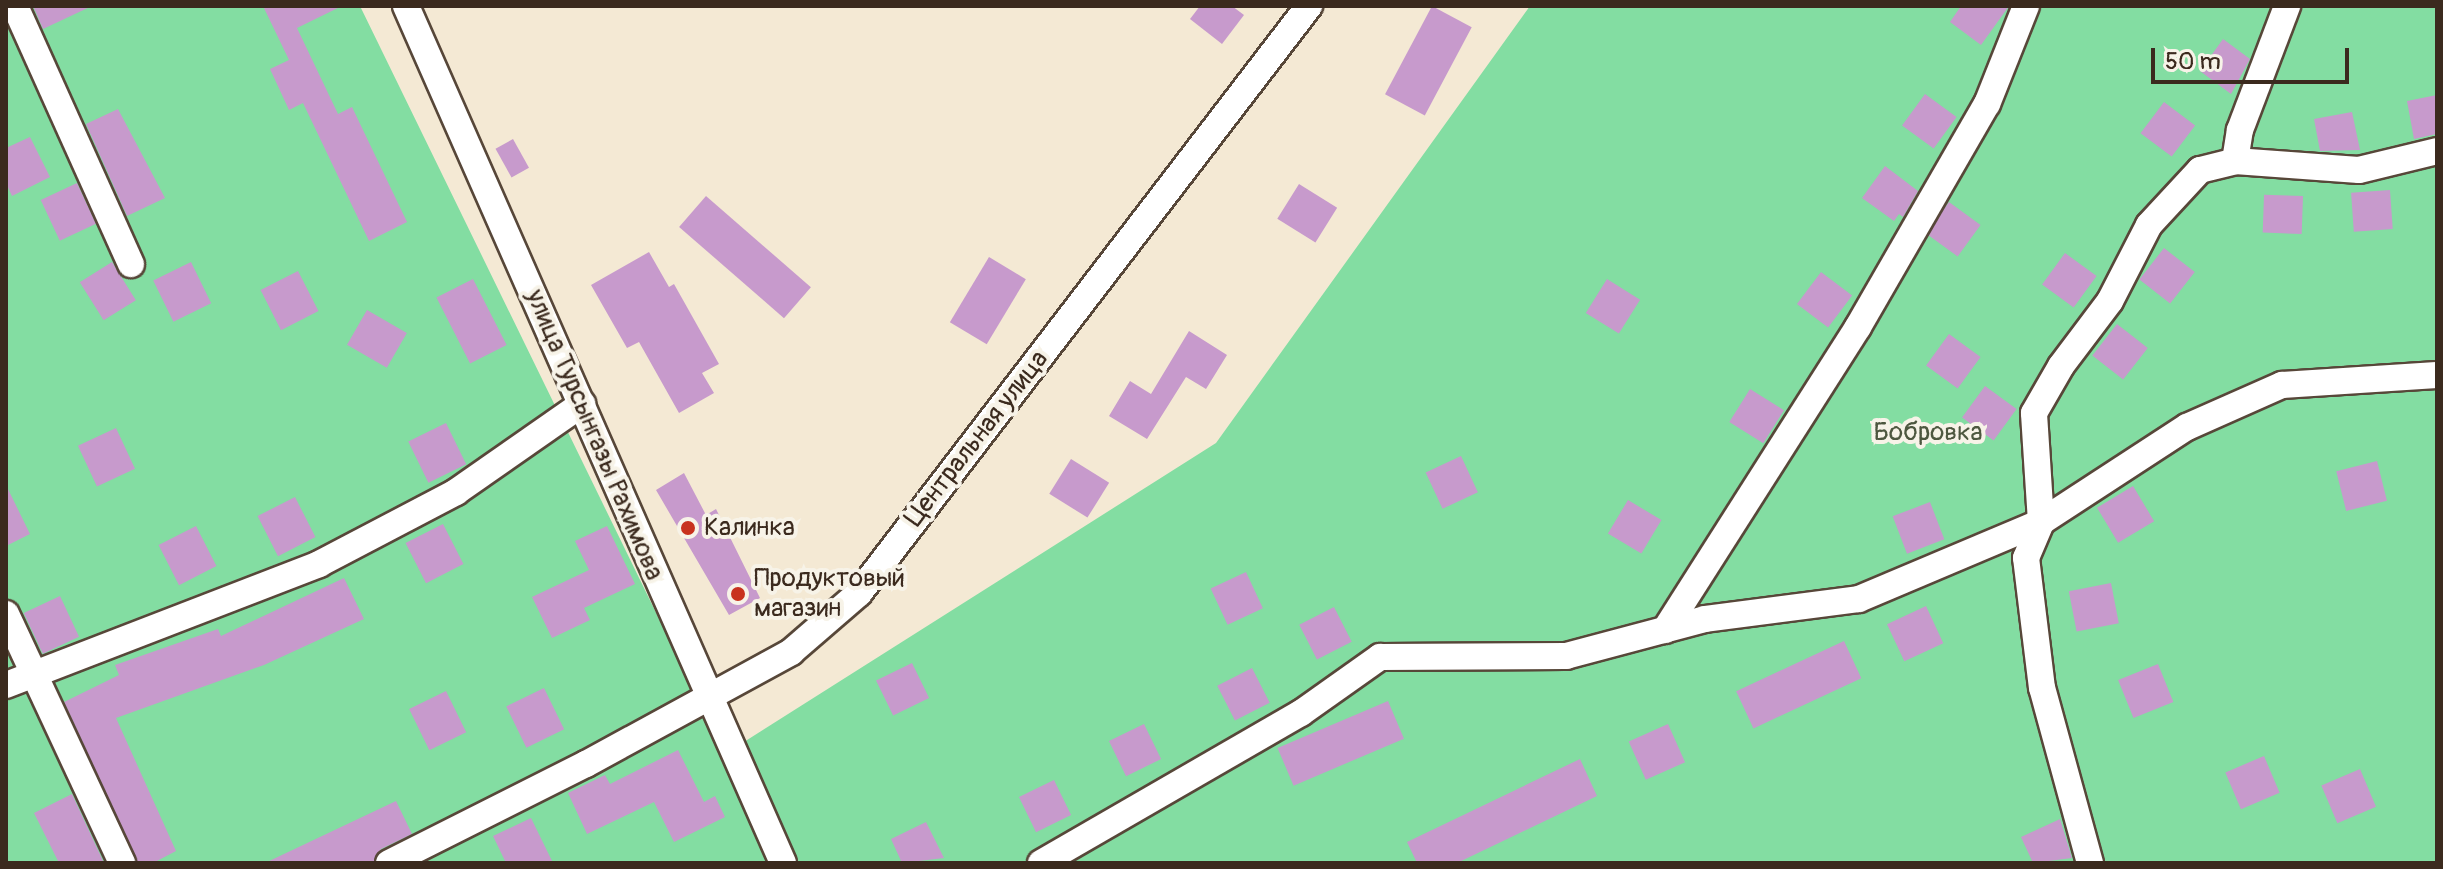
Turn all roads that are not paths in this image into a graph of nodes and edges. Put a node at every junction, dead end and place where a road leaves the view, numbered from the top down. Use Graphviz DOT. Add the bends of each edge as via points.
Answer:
graph roads {
  1 [pos="15,6"];
  2 [pos="406,6"];
  3 [pos="2026,6"];
  4 [pos="2287,6"];
  5 [pos="1297,10"];
  6 [pos="2437,151"];
  7 [pos="2235,161"];
  8 [pos="131,264"];
  9 [pos="2437,375"];
  10 [pos="582,404"];
  11 [pos="2041,522"];
  12 [pos="6,614"];
  13 [pos="1665,630"];
  14 [pos="33,674"];
  15 [pos="6,685"];
  16 [pos="706,695"];
  17 [pos="122,863"];
  18 [pos="389,863"];
  19 [pos="783,863"];
  20 [pos="1041,863"];
  21 [pos="2090,863"];
  1 -- 8 [label="street"];
  2 -- 10 [label="street, улица Турсынгазы Рахимова"];
  3 -- 13 [label="street" via="1987,104 1866,314"];
  4 -- 7 [label="street" via="2240,130"];
  5 -- 16 [label="street, Центральная улица" via="859,593 791,652"];
  6 -- 7 [label="street" via="2359,170"];
  7 -- 11 [label="street" via="2200,170 2149,225 2110,301 2061,366 2034,413"];
  9 -- 11 [label="street" via="2282,385 2187,427"];
  10 -- 14 [label="street" via="456,492 319,564"];
  10 -- 16 [label="street, улица Турсынгазы Рахимова"];
  11 -- 13 [label="street" via="1859,599 1705,619"];
  11 -- 21 [label="street" via="2026,558 2042,688"];
  12 -- 14 [label="street"];
  13 -- 20 [label="street" via="1566,656 1380,657 1301,713"];
  14 -- 15 [label="street"];
  14 -- 17 [label="street"];
  16 -- 18 [label="street, Центральная улица" via="586,764"];
  16 -- 19 [label="street, улица Турсынгазы Рахимова"];
}
